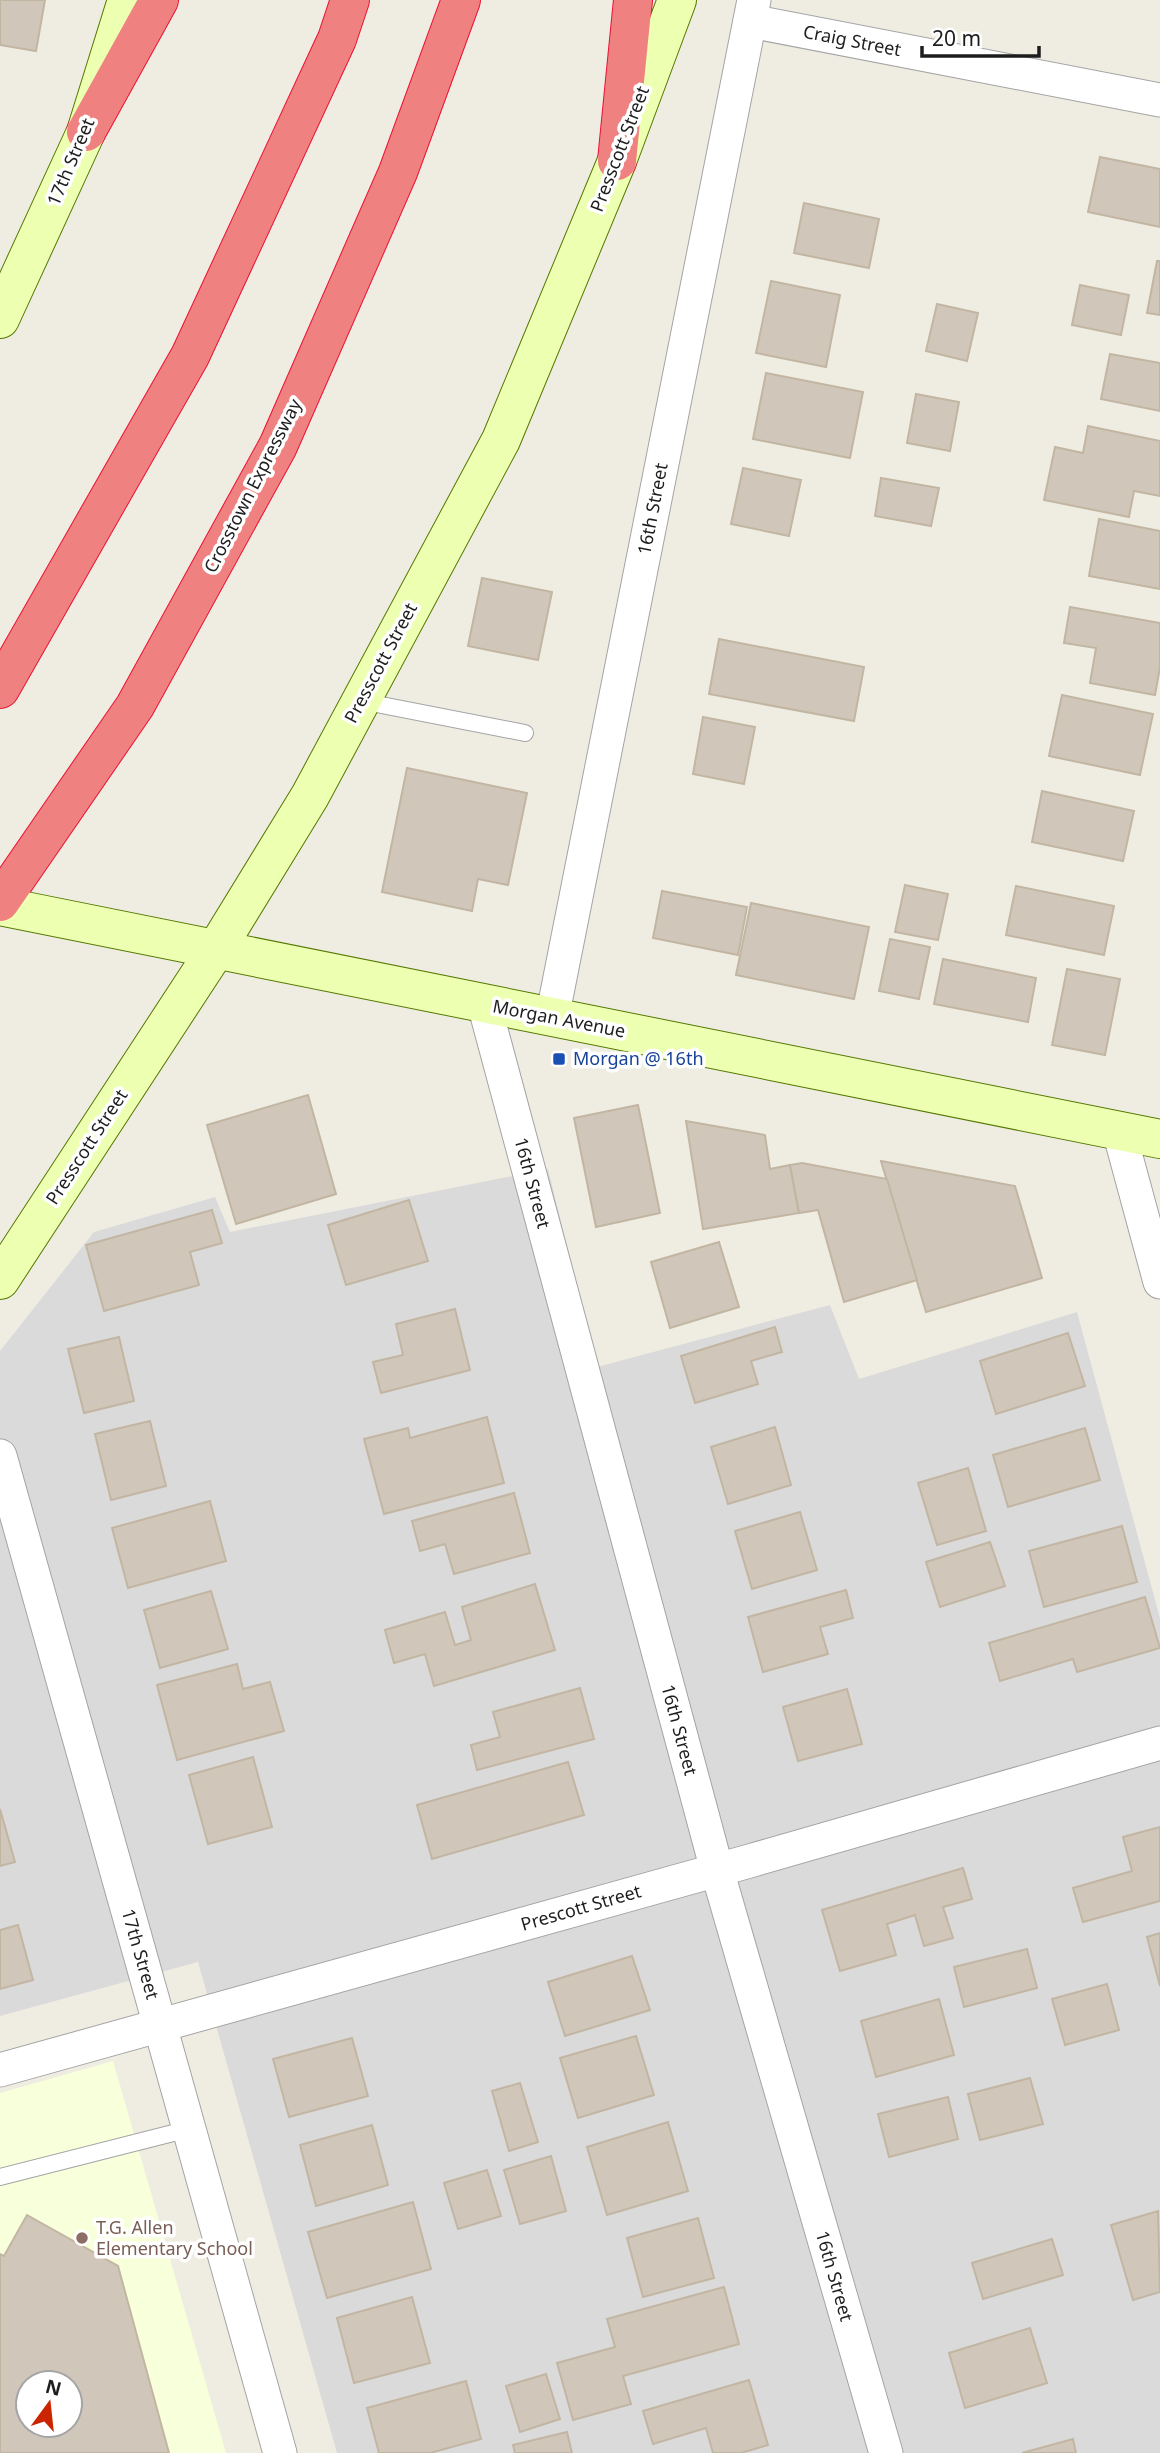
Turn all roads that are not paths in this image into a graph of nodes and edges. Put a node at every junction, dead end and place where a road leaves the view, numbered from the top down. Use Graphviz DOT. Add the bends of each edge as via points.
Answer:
graph roads {
  1 [pos="127,0"];
  2 [pos="159,0"];
  3 [pos="350,0"];
  4 [pos="461,0"];
  5 [pos="634,0"];
  6 [pos="677,0"];
  7 [pos="752,11"];
  8 [pos="1160,100"];
  9 [pos="86,132"];
  10 [pos="617,161"];
  11 [pos="0,319"];
  12 [pos="3,685"];
  13 [pos="361,701"];
  14 [pos="525,733"];
  15 [pos="0,904"];
  16 [pos="215,951"];
  17 [pos="484,1004"];
  18 [pos="552,1018"];
  19 [pos="1119,1131"];
  20 [pos="1159,1136"];
  21 [pos="0,1280"];
  22 [pos="1160,1282"];
  23 [pos="0,1455"];
  24 [pos="1160,1743"];
  25 [pos="717,1870"];
  26 [pos="160,2025"];
  27 [pos="0,2070"];
  28 [pos="189,2129"];
  29 [pos="0,2177"];
  30 [pos="280,2453"];
  31 [pos="886,2453"];
  1 -- 9 [label="main road, 17th Street"];
  2 -- 9 [label="highway"];
  3 -- 12 [label="highway" via="337,39 190,356"];
  4 -- 15 [label="highway, Crosstown Expressway" via="398,172 278,446 135,706"];
  5 -- 10 [label="highway"];
  6 -- 10 [label="main road, Presscott Street"];
  7 -- 8 [label="street, Craig Street"];
  7 -- 18 [label="street, 16th Street"];
  9 -- 11 [label="main road, 17th Street"];
  10 -- 13 [label="main road, Presscott Street" via="500,440"];
  13 -- 14 [label="lane"];
  13 -- 16 [label="main road, Presscott Street" via="310,796"];
  15 -- 16 [label="main road, Morgan Avenue"];
  16 -- 17 [label="main road, Morgan Avenue"];
  16 -- 21 [label="main road, Presscott Street"];
  17 -- 18 [label="main road, Morgan Avenue"];
  17 -- 25 [label="street, 16th Street"];
  18 -- 19 [label="main road, Morgan Avenue"];
  19 -- 20 [label="main road, Morgan Avenue"];
  19 -- 22 [label="street"];
  23 -- 26 [label="street, 17th Street"];
  24 -- 25 [label="street, Prescott Street"];
  25 -- 26 [label="street, Prescott Street"];
  25 -- 31 [label="street, 16th Street"];
  26 -- 27 [label="street, Prescott Street"];
  26 -- 28 [label="street, 17th Street"];
  28 -- 29 [label="lane"];
  28 -- 30 [label="street, 17th Street"];
}
